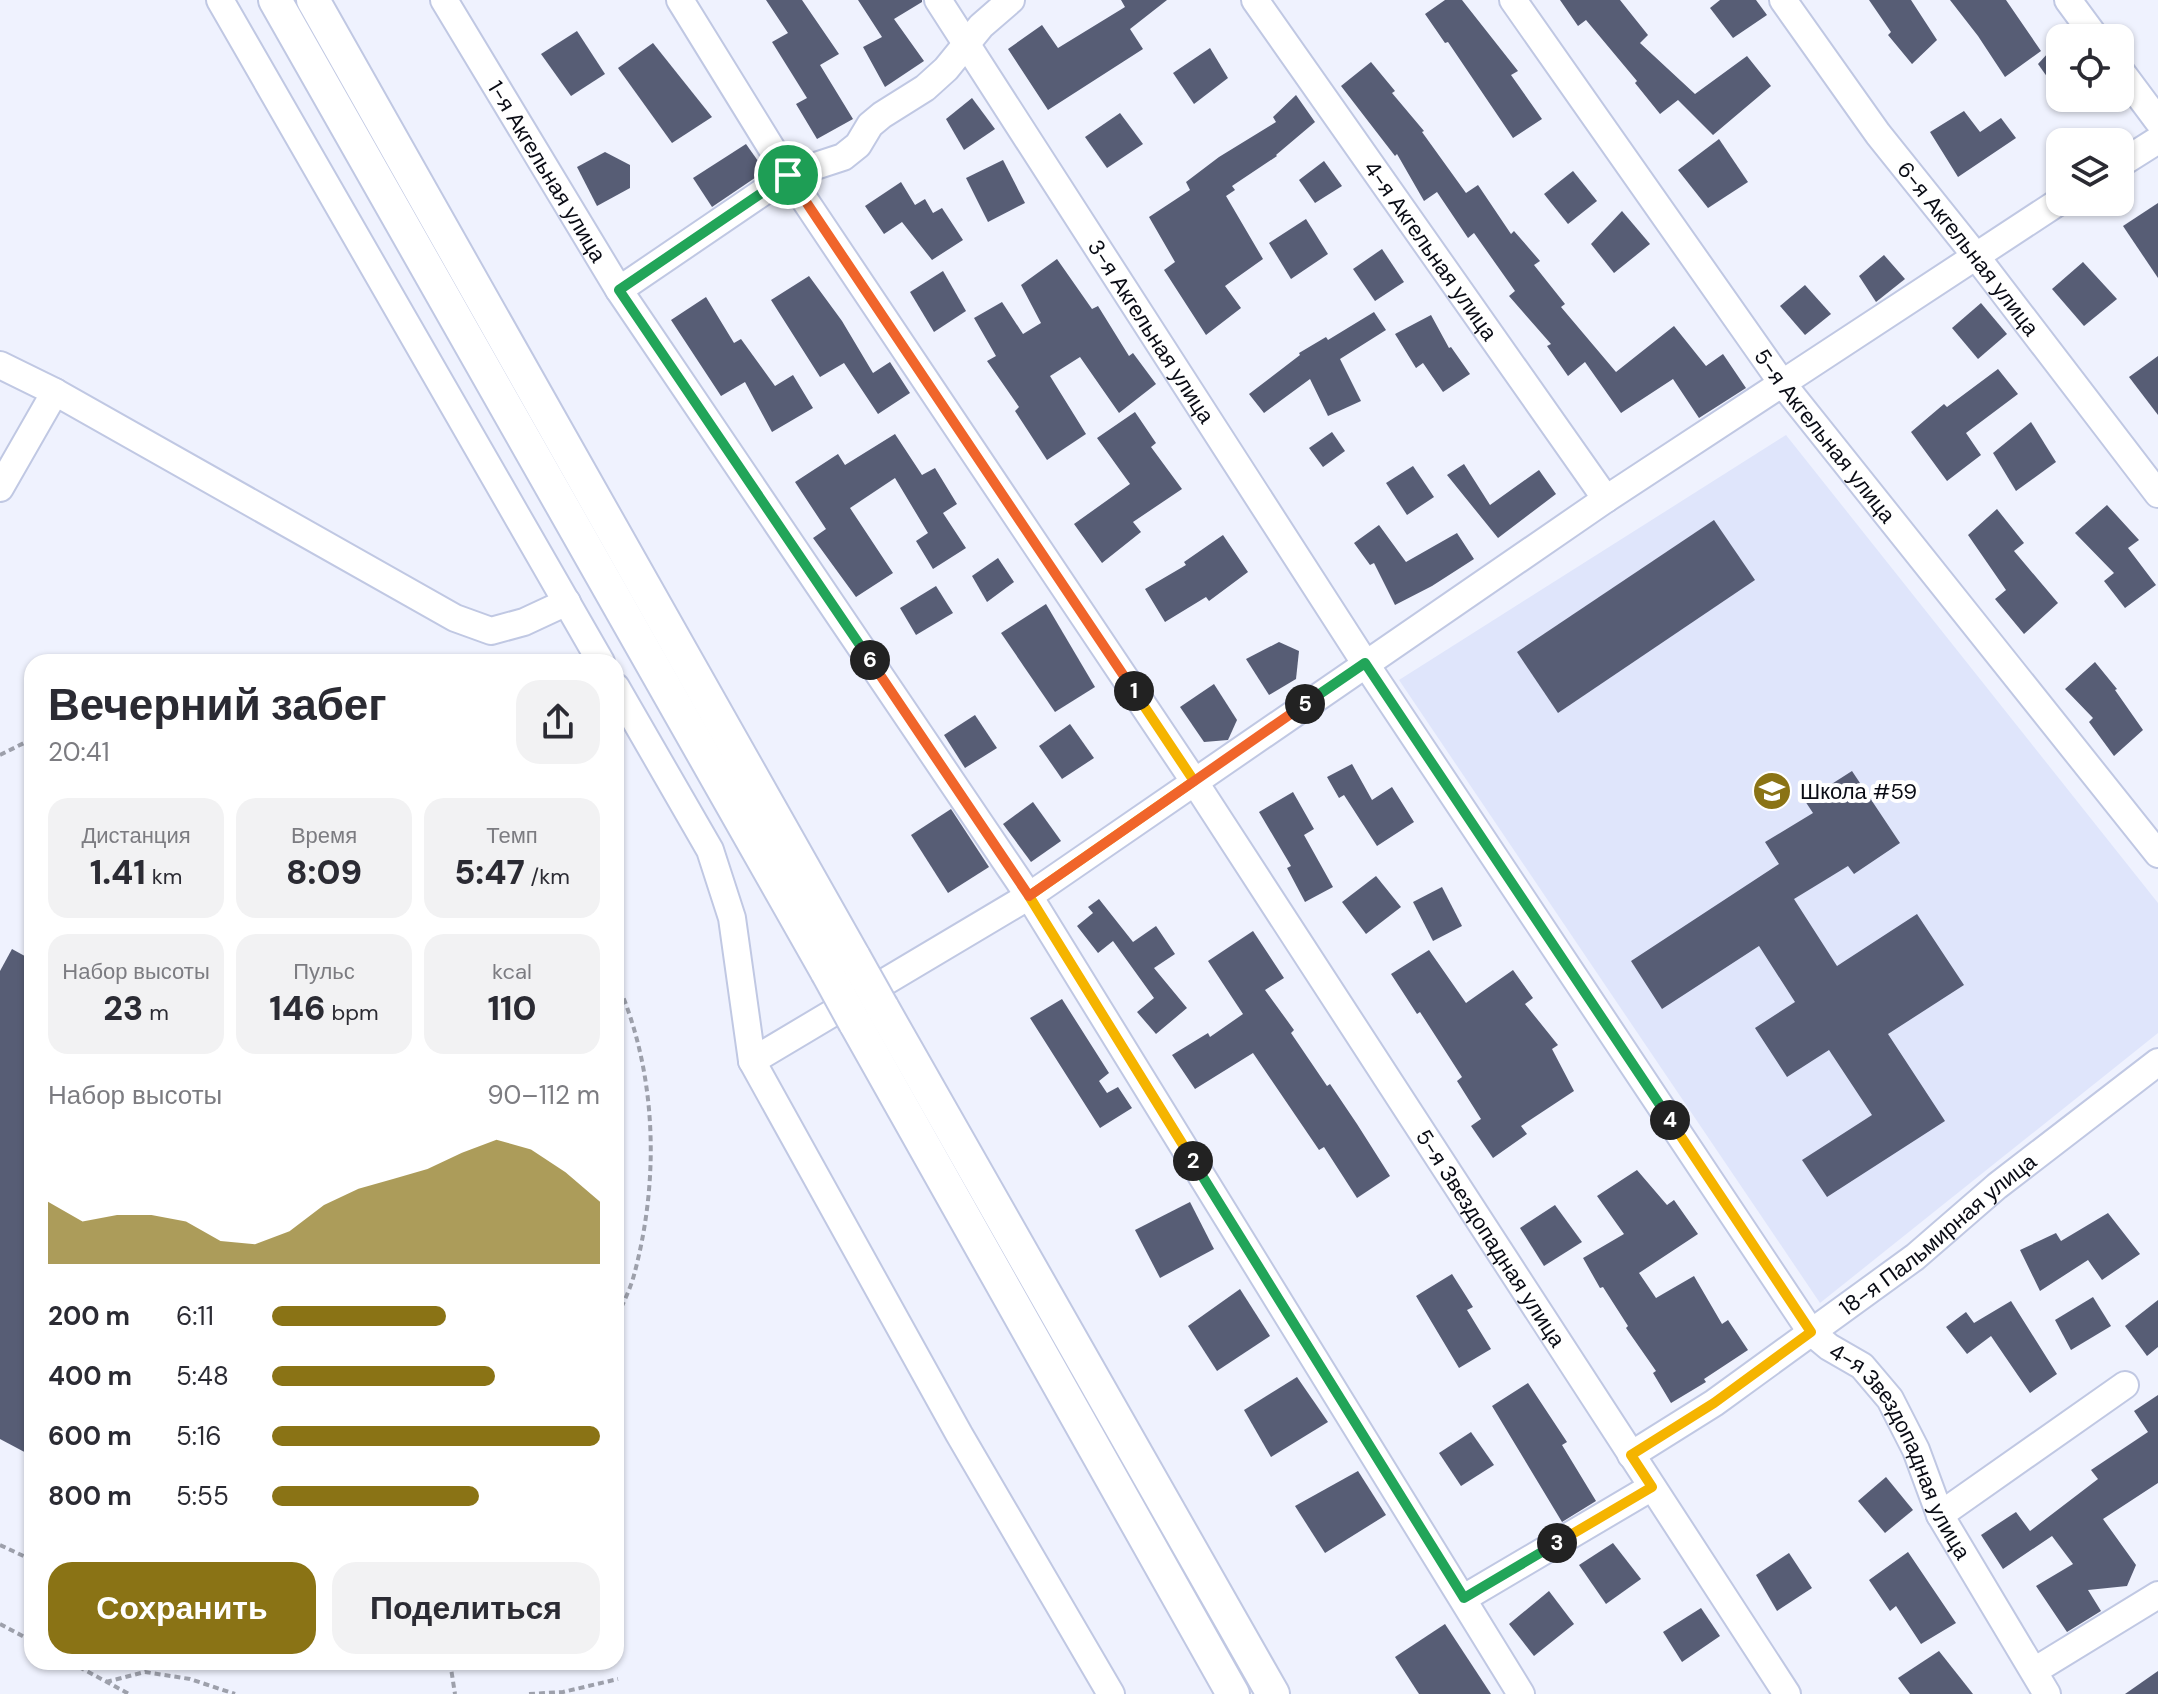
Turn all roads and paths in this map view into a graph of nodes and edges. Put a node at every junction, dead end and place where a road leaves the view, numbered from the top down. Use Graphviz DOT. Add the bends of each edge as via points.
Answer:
graph roads {
  1 [pos="220,0"];
  2 [pos="275,0"];
  3 [pos="313,0"];
  4 [pos="444,0"];
  5 [pos="680,0"];
  6 [pos="938,0"];
  7 [pos="1011,0"];
  8 [pos="1255,0"];
  9 [pos="1513,0"];
  10 [pos="1783,0"];
  11 [pos="2068,0"];
  12 [pos="2086,24"];
  13 [pos="965,43"];
  14 [pos="2134,89"];
  15 [pos="2158,121"];
  16 [pos="2158,140"];
  17 [pos="2134,155"];
  18 [pos="788,175"];
  19 [pos="2046,210"];
  20 [pos="1975,255"];
  21 [pos="619,290"];
  22 [pos="0,365"];
  23 [pos="1782,383"];
  24 [pos="55,392"];
  25 [pos="0,488"];
  26 [pos="2158,494"];
  27 [pos="1606,499"];
  28 [pos="567,602"];
  29 [pos="596,654"];
  30 [pos="1365,663"];
  31 [pos="624,701"];
  32 [pos="24,743"];
  33 [pos="0,755"];
  34 [pos="1194,781"];
  35 [pos="2158,854"];
  36 [pos="1029,896"];
  37 [pos="841,965"];
  38 [pos="624,998"];
  39 [pos="869,1015"];
  40 [pos="752,1061"];
  41 [pos="2158,1062"];
  42 [pos="624,1300"];
  43 [pos="1811,1332"];
  44 [pos="2125,1385"];
  45 [pos="1631,1455"];
  46 [pos="1652,1487"];
  47 [pos="1940,1515"];
  48 [pos="0,1545"];
  49 [pos="24,1556"];
  50 [pos="2158,1595"];
  51 [pos="1464,1598"];
  52 [pos="0,1624"];
  53 [pos="24,1637"];
  54 [pos="84,1670"];
  55 [pos="451,1670"];
  56 [pos="618,1679"];
  57 [pos="106,1682"];
  58 [pos="2040,1683"];
  59 [pos="129,1694"];
  60 [pos="235,1694"];
  61 [pos="455,1694"];
  62 [pos="529,1694"];
  63 [pos="1111,1694"];
  64 [pos="1233,1694"];
  65 [pos="1273,1694"];
  66 [pos="1521,1694"];
  67 [pos="1787,1694"];
  1 -- 28 [label="street"];
  2 -- 37 [label="main road"];
  3 -- 37 [label="main road"];
  4 -- 21 [label="street, 1-я Акгельная улица"];
  5 -- 18 [label="street, 5-я Звездопадная улица"];
  6 -- 13 [label="street, 3-я Акгельная улица"];
  7 -- 13 [label="street"];
  8 -- 27 [label="street, 4-я Акгельная улица"];
  9 -- 23 [label="street, 5-я Акгельная улица"];
  10 -- 20 [label="street, 6-я Акгельная улица" via="1878,134"];
  11 -- 12 [label="street"];
  13 -- 18 [label="street" via="946,69 870,125 843,157"];
  13 -- 30 [label="street, 3-я Акгельная улица"];
  14 -- 15 [label="street"];
  16 -- 17 [label="street"];
  18 -- 21 [label="street"];
  18 -- 34 [label="street, 5-я Звездопадная улица"];
  19 -- 20 [label="street"];
  20 -- 23 [label="street"];
  20 -- 26 [label="street, 6-я Акгельная улица"];
  21 -- 36 [label="street, 1-я Акгельная улица"];
  22 -- 24 [label="street"];
  23 -- 27 [label="street"];
  23 -- 35 [label="street, 5-я Акгельная улица"];
  24 -- 25 [label="street"];
  24 -- 28 [label="street" via="455,618 491,631"];
  27 -- 30 [label="street"];
  28 -- 29 [label="street"];
  30 -- 34 [label="street"];
  30 -- 43 [label="street, 4-я Звездопадная улица"];
  31 -- 40 [label="street" via="710,850 732,918"];
  32 -- 33 [label="path"];
  34 -- 36 [label="street"];
  34 -- 45 [label="street, 5-я Звездопадная улица"];
  36 -- 40 [label="street"];
  36 -- 51 [label="street, 1-я Акгельная улица"];
  37 -- 39 [label="main road, bridge"];
  38 -- 42 [label="path" via="649,1097 651,1187 634,1276"];
  39 -- 64 [label="main road"];
  39 -- 65 [label="main road"];
  40 -- 63 [label="street"];
  41 -- 43 [label="street, 18-я Пальмирная улица" via="1997,1186 1915,1257"];
  43 -- 45 [label="street, 18-я Пальмирная улица"];
  43 -- 47 [label="street, 4-я Звездопадная улица" via="1862,1366 1890,1399"];
  44 -- 47 [label="street"];
  45 -- 46 [label="street, 5-я Звездопадная улица"];
  46 -- 51 [label="street"];
  46 -- 67 [label="street, 5-я Звездопадная улица"];
  47 -- 58 [label="street, 4-я Звездопадная улица"];
  48 -- 49 [label="path"];
  50 -- 58 [label="street"];
  51 -- 66 [label="street, 1-я Акгельная улица"];
  52 -- 53 [label="path"];
  54 -- 57 [label="path"];
  55 -- 61 [label="path"];
  56 -- 62 [label="path"];
  57 -- 59 [label="path"];
  57 -- 60 [label="path" via="145,1672"];
}
